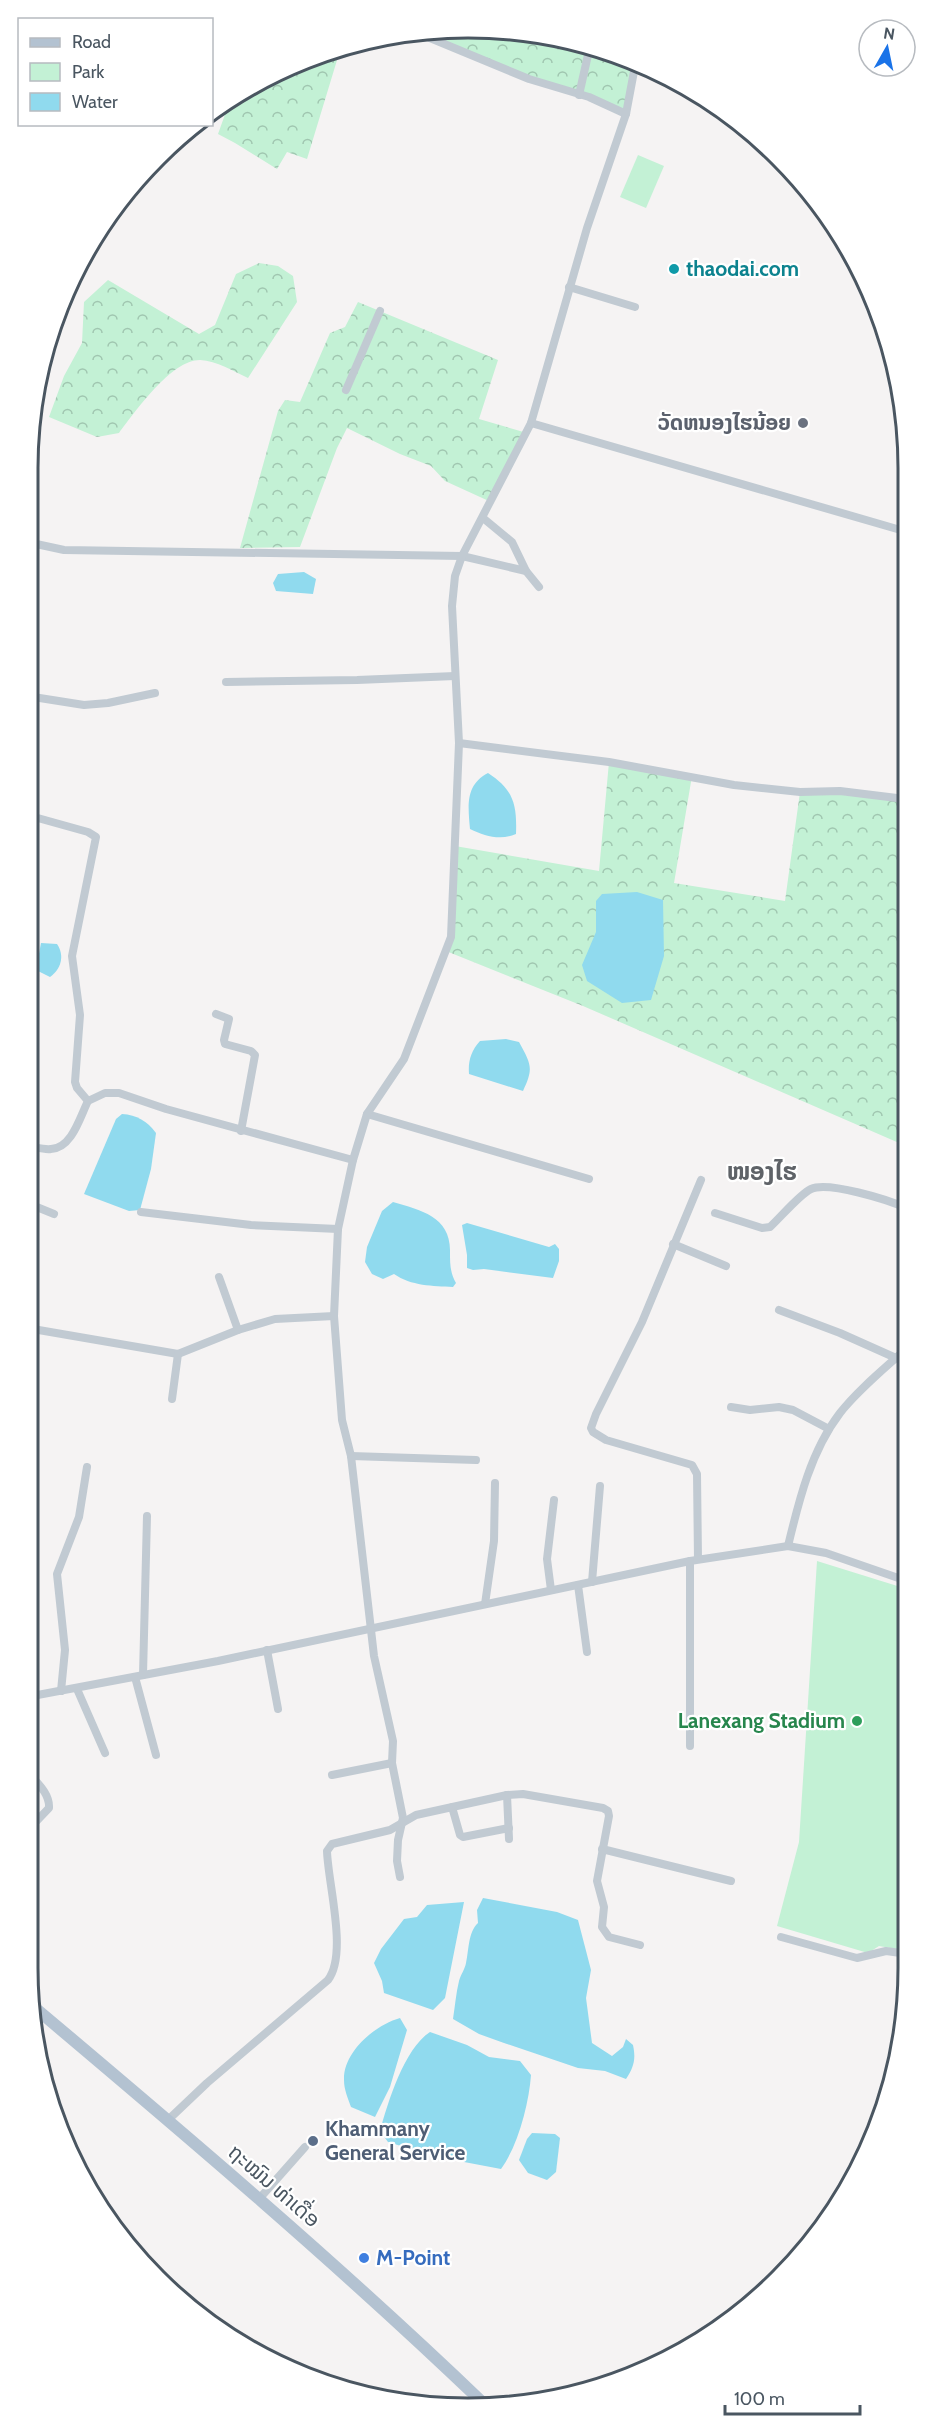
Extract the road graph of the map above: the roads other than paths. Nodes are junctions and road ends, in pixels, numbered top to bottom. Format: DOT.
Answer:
graph roads {
  1 [pos="432,39"];
  2 [pos="588,55"];
  3 [pos="634,71"];
  4 [pos="579,94"];
  5 [pos="626,114"];
  6 [pos="569,287"];
  7 [pos="635,307"];
  8 [pos="380,311"];
  9 [pos="346,390"];
  10 [pos="531,423"];
  11 [pos="483,518"];
  12 [pos="898,529"];
  13 [pos="38,544"];
  14 [pos="462,556"];
  15 [pos="525,571"];
  16 [pos="538,587"];
  17 [pos="455,676"];
  18 [pos="226,682"];
  19 [pos="156,693"];
  20 [pos="38,698"];
  21 [pos="459,743"];
  22 [pos="898,798"];
  23 [pos="38,818"];
  24 [pos="216,1014"];
  25 [pos="88,1101"];
  26 [pos="367,1114"];
  27 [pos="241,1131"];
  28 [pos="38,1148"];
  29 [pos="353,1160"];
  30 [pos="590,1179"];
  31 [pos="701,1180"];
  32 [pos="898,1205"];
  33 [pos="38,1207"];
  34 [pos="141,1212"];
  35 [pos="715,1213"];
  36 [pos="54,1214"];
  37 [pos="338,1229"];
  38 [pos="673,1244"];
  39 [pos="726,1266"];
  40 [pos="219,1277"];
  41 [pos="779,1310"];
  42 [pos="334,1316"];
  43 [pos="38,1330"];
  44 [pos="238,1330"];
  45 [pos="178,1354"];
  46 [pos="896,1358"];
  47 [pos="172,1399"];
  48 [pos="731,1407"];
  49 [pos="829,1429"];
  50 [pos="351,1456"];
  51 [pos="476,1460"];
  52 [pos="87,1467"];
  53 [pos="495,1483"];
  54 [pos="600,1486"];
  55 [pos="554,1500"];
  56 [pos="147,1516"];
  57 [pos="788,1546"];
  58 [pos="694,1560"];
  59 [pos="898,1578"];
  60 [pos="592,1582"];
  61 [pos="578,1584"];
  62 [pos="551,1590"];
  63 [pos="485,1604"];
  64 [pos="369,1628"];
  65 [pos="267,1650"];
  66 [pos="587,1652"];
  67 [pos="139,1676"];
  68 [pos="77,1689"];
  69 [pos="61,1691"];
  70 [pos="38,1695"];
  71 [pos="278,1709"];
  72 [pos="690,1746"];
  73 [pos="105,1753"];
  74 [pos="156,1755"];
  75 [pos="392,1763"];
  76 [pos="332,1774"];
  77 [pos="38,1784"];
  78 [pos="507,1795"];
  79 [pos="452,1807"];
  80 [pos="38,1820"];
  81 [pos="402,1822"];
  82 [pos="509,1828"];
  83 [pos="509,1839"];
  84 [pos="602,1849"];
  85 [pos="400,1877"];
  86 [pos="731,1881"];
  87 [pos="782,1937"];
  88 [pos="640,1945"];
  89 [pos="898,1953"];
  90 [pos="40,2012"];
  91 [pos="168,2120"];
  92 [pos="304,2147"];
  93 [pos="259,2199"];
  94 [pos="477,2398"];
  1 -- 4 [label="street"];
  2 -- 4 [label="street"];
  3 -- 5 [label="street"];
  4 -- 5 [label="street"];
  5 -- 6 [label="street"];
  6 -- 7 [label="street"];
  6 -- 10 [label="street"];
  8 -- 9 [label="street"];
  10 -- 11 [label="street"];
  10 -- 12 [label="street"];
  11 -- 14 [label="street"];
  11 -- 15 [label="street"];
  13 -- 14 [label="street"];
  14 -- 15 [label="street"];
  14 -- 17 [label="street"];
  15 -- 16 [label="street"];
  17 -- 18 [label="street"];
  17 -- 21 [label="street"];
  19 -- 20 [label="street"];
  21 -- 22 [label="street"];
  21 -- 26 [label="street"];
  23 -- 25 [label="street"];
  24 -- 27 [label="street"];
  25 -- 27 [label="street"];
  25 -- 28 [label="street"];
  26 -- 29 [label="street"];
  26 -- 30 [label="street"];
  27 -- 29 [label="street"];
  29 -- 37 [label="street"];
  31 -- 38 [label="street"];
  32 -- 35 [label="street"];
  33 -- 36 [label="street"];
  34 -- 37 [label="street"];
  37 -- 42 [label="street"];
  38 -- 39 [label="street"];
  38 -- 58 [label="street"];
  40 -- 44 [label="street"];
  41 -- 46 [label="street"];
  42 -- 44 [label="street"];
  42 -- 50 [label="street"];
  43 -- 45 [label="street"];
  44 -- 45 [label="street"];
  45 -- 47 [label="street"];
  46 -- 49 [label="street"];
  48 -- 49 [label="street"];
  49 -- 57 [label="street"];
  50 -- 51 [label="street"];
  50 -- 64 [label="street"];
  52 -- 69 [label="street"];
  53 -- 63 [label="street"];
  54 -- 60 [label="street"];
  55 -- 62 [label="street"];
  56 -- 67 [label="street"];
  57 -- 58 [label="street"];
  57 -- 59 [label="street"];
  58 -- 60 [label="street"];
  58 -- 72 [label="street"];
  60 -- 61 [label="street"];
  61 -- 62 [label="street"];
  61 -- 66 [label="street"];
  62 -- 63 [label="street"];
  63 -- 64 [label="street"];
  64 -- 65 [label="street"];
  64 -- 75 [label="street"];
  65 -- 67 [label="street"];
  65 -- 71 [label="street"];
  67 -- 68 [label="street"];
  67 -- 74 [label="street"];
  68 -- 69 [label="street"];
  68 -- 73 [label="street"];
  69 -- 70 [label="street"];
  75 -- 76 [label="street"];
  75 -- 81 [label="street"];
  77 -- 80 [label="street"];
  78 -- 79 [label="street"];
  78 -- 82 [label="street"];
  78 -- 84 [label="street"];
  79 -- 81 [label="street"];
  79 -- 82 [label="street"];
  81 -- 85 [label="street"];
  81 -- 91 [label="street"];
  82 -- 83 [label="street"];
  84 -- 86 [label="street"];
  84 -- 88 [label="street"];
  87 -- 89 [label="street"];
  90 -- 91 [label="main road, ຖະໝົນ ທ່າເດື່ອ"];
  91 -- 93 [label="main road, ຖະໝົນ ທ່າເດື່ອ"];
  92 -- 93 [label="street"];
  93 -- 94 [label="main road, ຖະໝົນ ທ່າເດື່ອ"];
}
